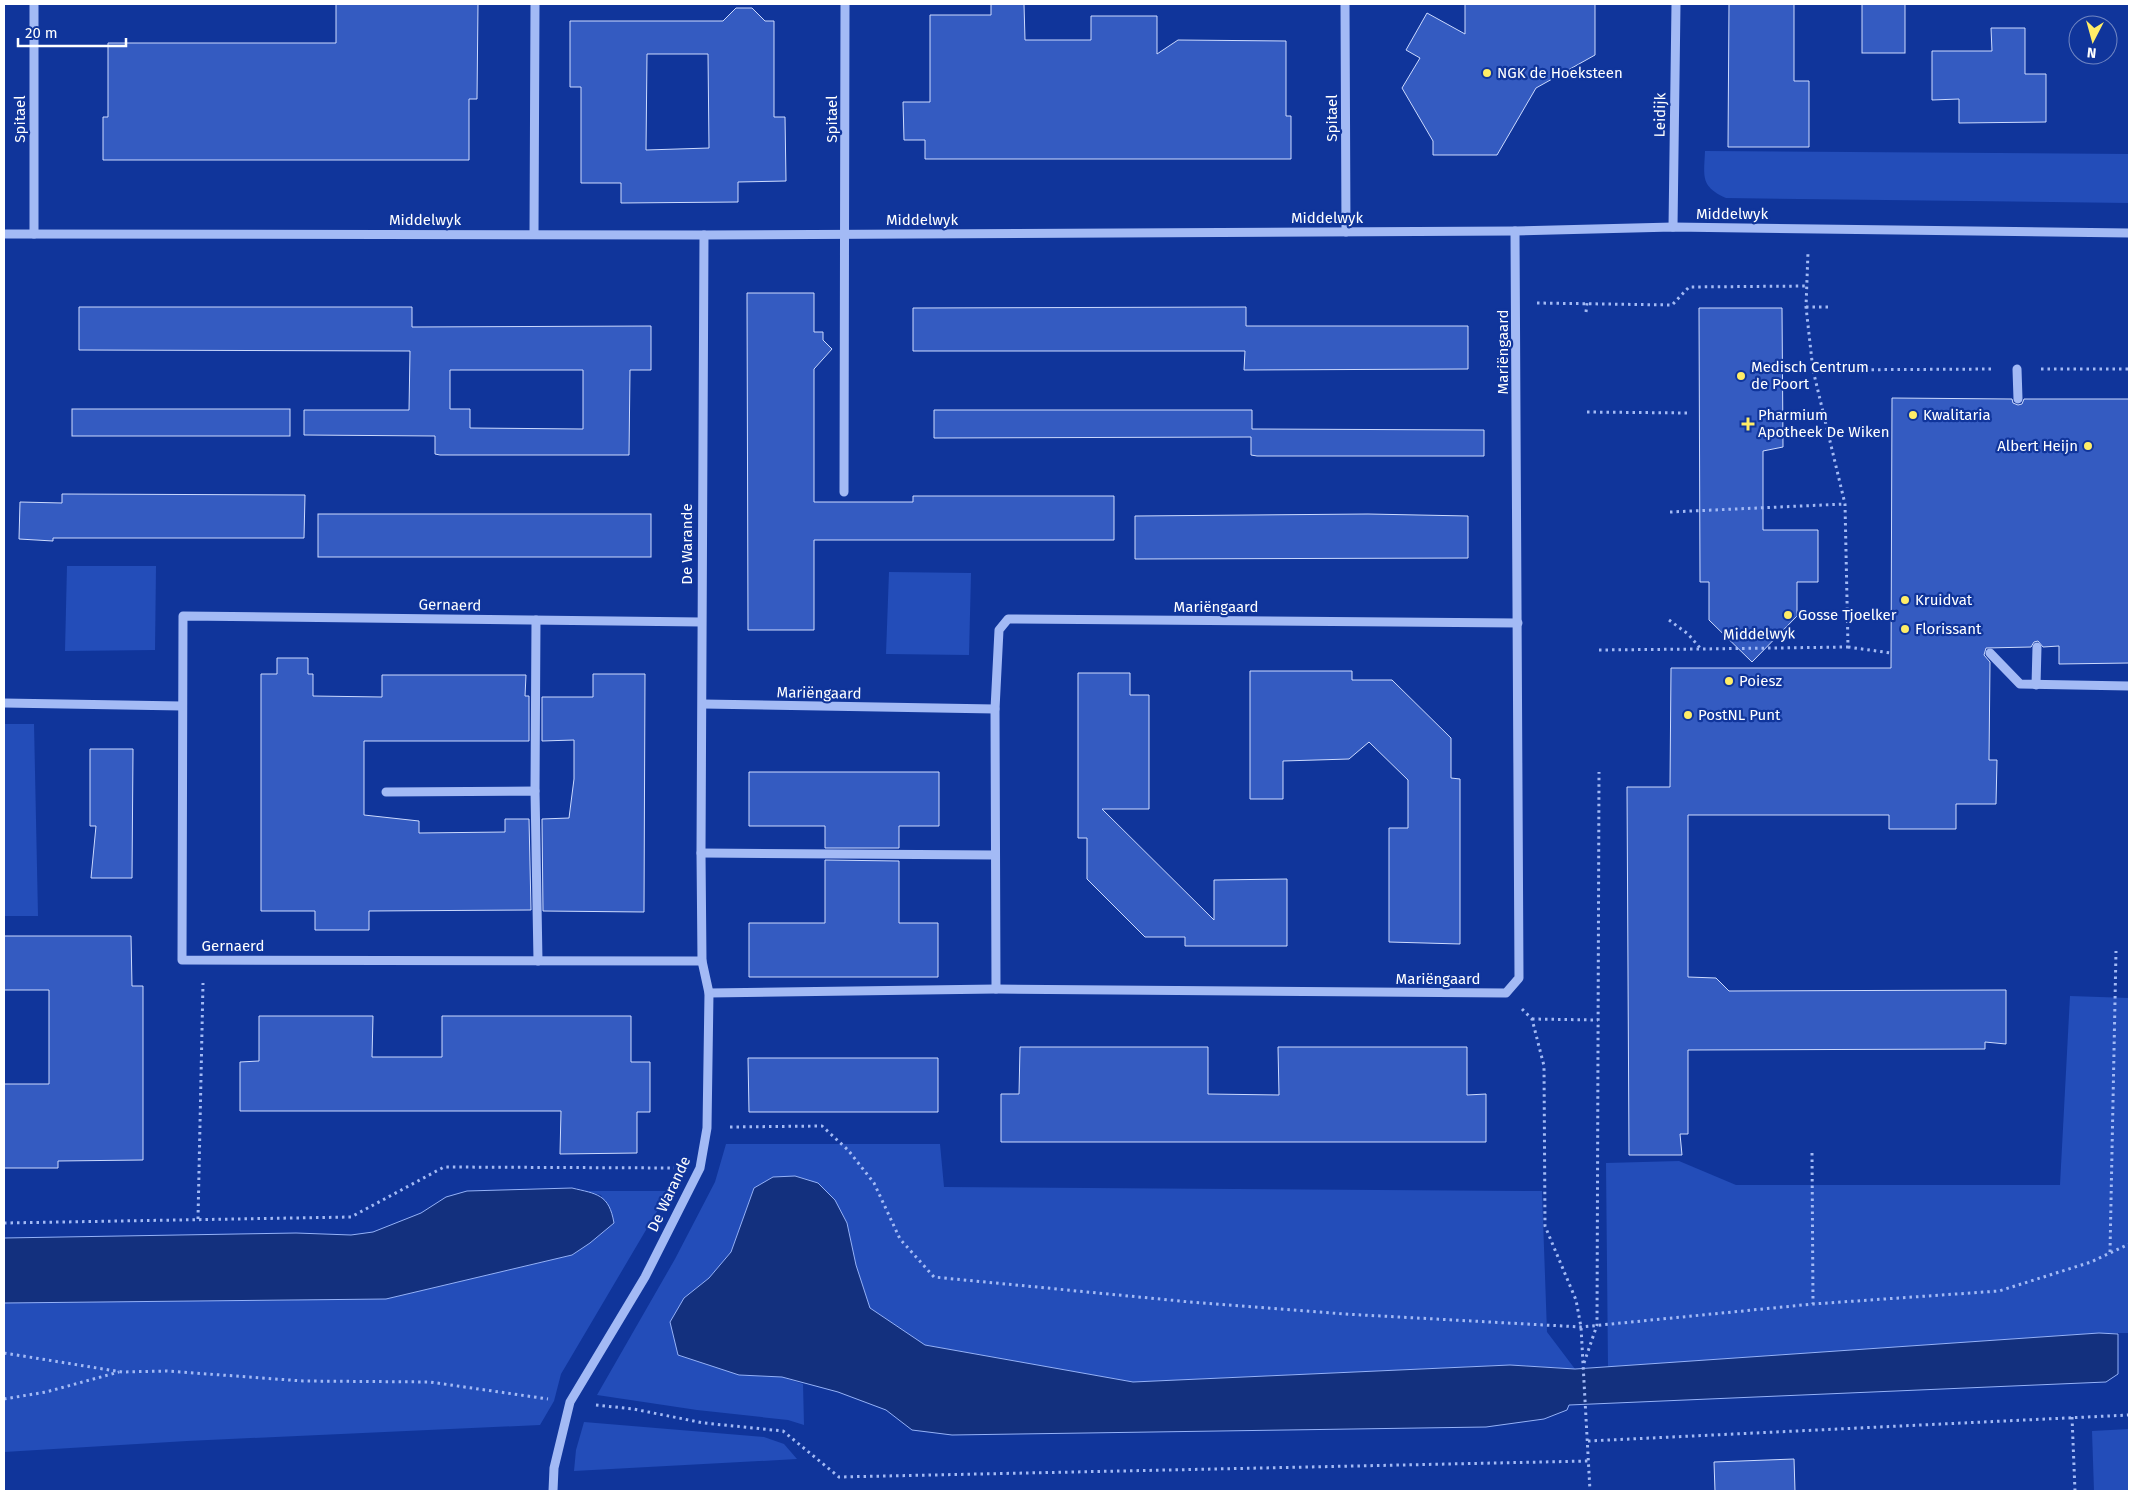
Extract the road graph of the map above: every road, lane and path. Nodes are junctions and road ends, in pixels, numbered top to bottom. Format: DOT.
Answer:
graph roads {
  1 [pos="34,4"];
  2 [pos="535,4"];
  3 [pos="845,4"];
  4 [pos="1345,4"];
  5 [pos="1676,4"];
  6 [pos="1673,227"];
  7 [pos="1808,228"];
  8 [pos="1515,231"];
  9 [pos="1346,232"];
  10 [pos="2129,233"];
  11 [pos="4,234"];
  12 [pos="34,234"];
  13 [pos="534,234"];
  14 [pos="704,235"];
  15 [pos="846,235"];
  16 [pos="1807,286"];
  17 [pos="1516,303"];
  18 [pos="1586,304"];
  19 [pos="1806,307"];
  20 [pos="1828,307"];
  21 [pos="1586,312"];
  22 [pos="2018,369"];
  23 [pos="2129,369"];
  24 [pos="1813,370"];
  25 [pos="2018,399"];
  26 [pos="1587,412"];
  27 [pos="1688,413"];
  28 [pos="844,492"];
  29 [pos="1845,504"];
  30 [pos="1670,512"];
  31 [pos="536,620"];
  32 [pos="1669,620"];
  33 [pos="701,622"];
  34 [pos="1518,623"];
  35 [pos="1848,647"];
  36 [pos="2037,647"];
  37 [pos="1701,649"];
  38 [pos="1598,650"];
  39 [pos="1891,653"];
  40 [pos="1990,653"];
  41 [pos="2036,685"];
  42 [pos="2129,686"];
  43 [pos="4,703"];
  44 [pos="703,704"];
  45 [pos="182,706"];
  46 [pos="995,709"];
  47 [pos="1599,772"];
  48 [pos="535,791"];
  49 [pos="386,792"];
  50 [pos="701,853"];
  51 [pos="995,855"];
  52 [pos="2116,951"];
  53 [pos="204,960"];
  54 [pos="538,961"];
  55 [pos="702,961"];
  56 [pos="996,989"];
  57 [pos="709,993"];
  58 [pos="1506,993"];
  59 [pos="1532,1019"];
  60 [pos="1598,1020"];
  61 [pos="707,1128"];
  62 [pos="1812,1153"];
  63 [pos="700,1168"];
  64 [pos="198,1220"];
  65 [pos="4,1223"];
  66 [pos="2129,1244"];
  67 [pos="2110,1252"];
  68 [pos="1813,1304"];
  69 [pos="1597,1325"];
  70 [pos="1581,1327"];
  71 [pos="4,1354"];
  72 [pos="1584,1363"];
  73 [pos="122,1372"];
  74 [pos="4,1400"];
  75 [pos="570,1402"];
  76 [pos="2129,1414"];
  77 [pos="2072,1417"];
  78 [pos="1588,1441"];
  79 [pos="1588,1461"];
  80 [pos="553,1491"];
  81 [pos="1590,1491"];
  82 [pos="2075,1491"];
  1 -- 12 [label="street, Spitael"];
  2 -- 13 [label="street"];
  3 -- 15 [label="street, Spitael"];
  4 -- 9 [label="street, Spitael"];
  5 -- 6 [label="street, Leidijk"];
  6 -- 7 [label="street, Middelwyk"];
  6 -- 8 [label="street, Middelwyk"];
  7 -- 10 [label="street, Middelwyk"];
  7 -- 16 [label="path"];
  8 -- 9 [label="street, Middelwyk"];
  8 -- 17 [label="street, Mariëngaard"];
  9 -- 15 [label="street, Middelwyk"];
  11 -- 12 [label="street, Middelwyk"];
  12 -- 13 [label="street, Middelwyk"];
  13 -- 14 [label="street, Middelwyk"];
  14 -- 15 [label="street, Middelwyk"];
  14 -- 33 [label="street, De Warande"];
  15 -- 28 [label="street"];
  16 -- 18 [label="path"];
  16 -- 19 [label="path"];
  17 -- 18 [label="path"];
  17 -- 34 [label="street, Mariëngaard"];
  18 -- 21 [label="path"];
  19 -- 20 [label="path"];
  19 -- 24 [label="path"];
  22 -- 23 [label="path"];
  22 -- 24 [label="path"];
  22 -- 25 [label="street"];
  24 -- 29 [label="path"];
  26 -- 27 [label="path"];
  29 -- 30 [label="path"];
  29 -- 35 [label="path"];
  31 -- 33 [label="street, Gernaerd"];
  31 -- 45 [label="street, Gernaerd"];
  31 -- 48 [label="street"];
  32 -- 37 [label="path"];
  33 -- 44 [label="street, De Warande"];
  34 -- 46 [label="street, Mariëngaard"];
  34 -- 58 [label="street, Mariëngaard"];
  35 -- 37 [label="path, Middelwyk"];
  35 -- 39 [label="path, Middelwyk"];
  36 -- 41 [label="street"];
  37 -- 38 [label="path, Middelwyk"];
  40 -- 41 [label="street"];
  41 -- 42 [label="street"];
  43 -- 45 [label="street"];
  44 -- 46 [label="street, Mariëngaard"];
  44 -- 50 [label="street, De Warande"];
  45 -- 53 [label="street, Gernaerd"];
  46 -- 51 [label="street, Mariëngaard"];
  47 -- 60 [label="path"];
  48 -- 49 [label="street"];
  48 -- 54 [label="street"];
  50 -- 51 [label="street"];
  50 -- 55 [label="street, De Warande"];
  51 -- 56 [label="street, Mariëngaard"];
  52 -- 67 [label="path"];
  53 -- 54 [label="street, Gernaerd"];
  53 -- 64 [label="path"];
  54 -- 55 [label="street, Gernaerd"];
  55 -- 57 [label="street, De Warande"];
  56 -- 57 [label="street, Mariëngaard"];
  56 -- 58 [label="street, Mariëngaard"];
  57 -- 61 [label="street, De Warande"];
  58 -- 59 [label="path"];
  59 -- 60 [label="path"];
  59 -- 70 [label="path"];
  60 -- 69 [label="path"];
  61 -- 63 [label="street, De Warande"];
  61 -- 70 [label="path"];
  62 -- 68 [label="path"];
  63 -- 64 [label="path"];
  63 -- 75 [label="street, De Warande"];
  64 -- 65 [label="path"];
  66 -- 67 [label="path"];
  67 -- 68 [label="path"];
  68 -- 69 [label="path"];
  69 -- 70 [label="path"];
  69 -- 72 [label="path"];
  70 -- 72 [label="path"];
  71 -- 73 [label="path"];
  72 -- 78 [label="path"];
  73 -- 74 [label="path"];
  73 -- 75 [label="path"];
  75 -- 79 [label="path"];
  75 -- 80 [label="street, De Warande"];
  76 -- 77 [label="path"];
  77 -- 78 [label="path"];
  77 -- 82 [label="path"];
  78 -- 79 [label="path"];
  79 -- 81 [label="path"];
}
